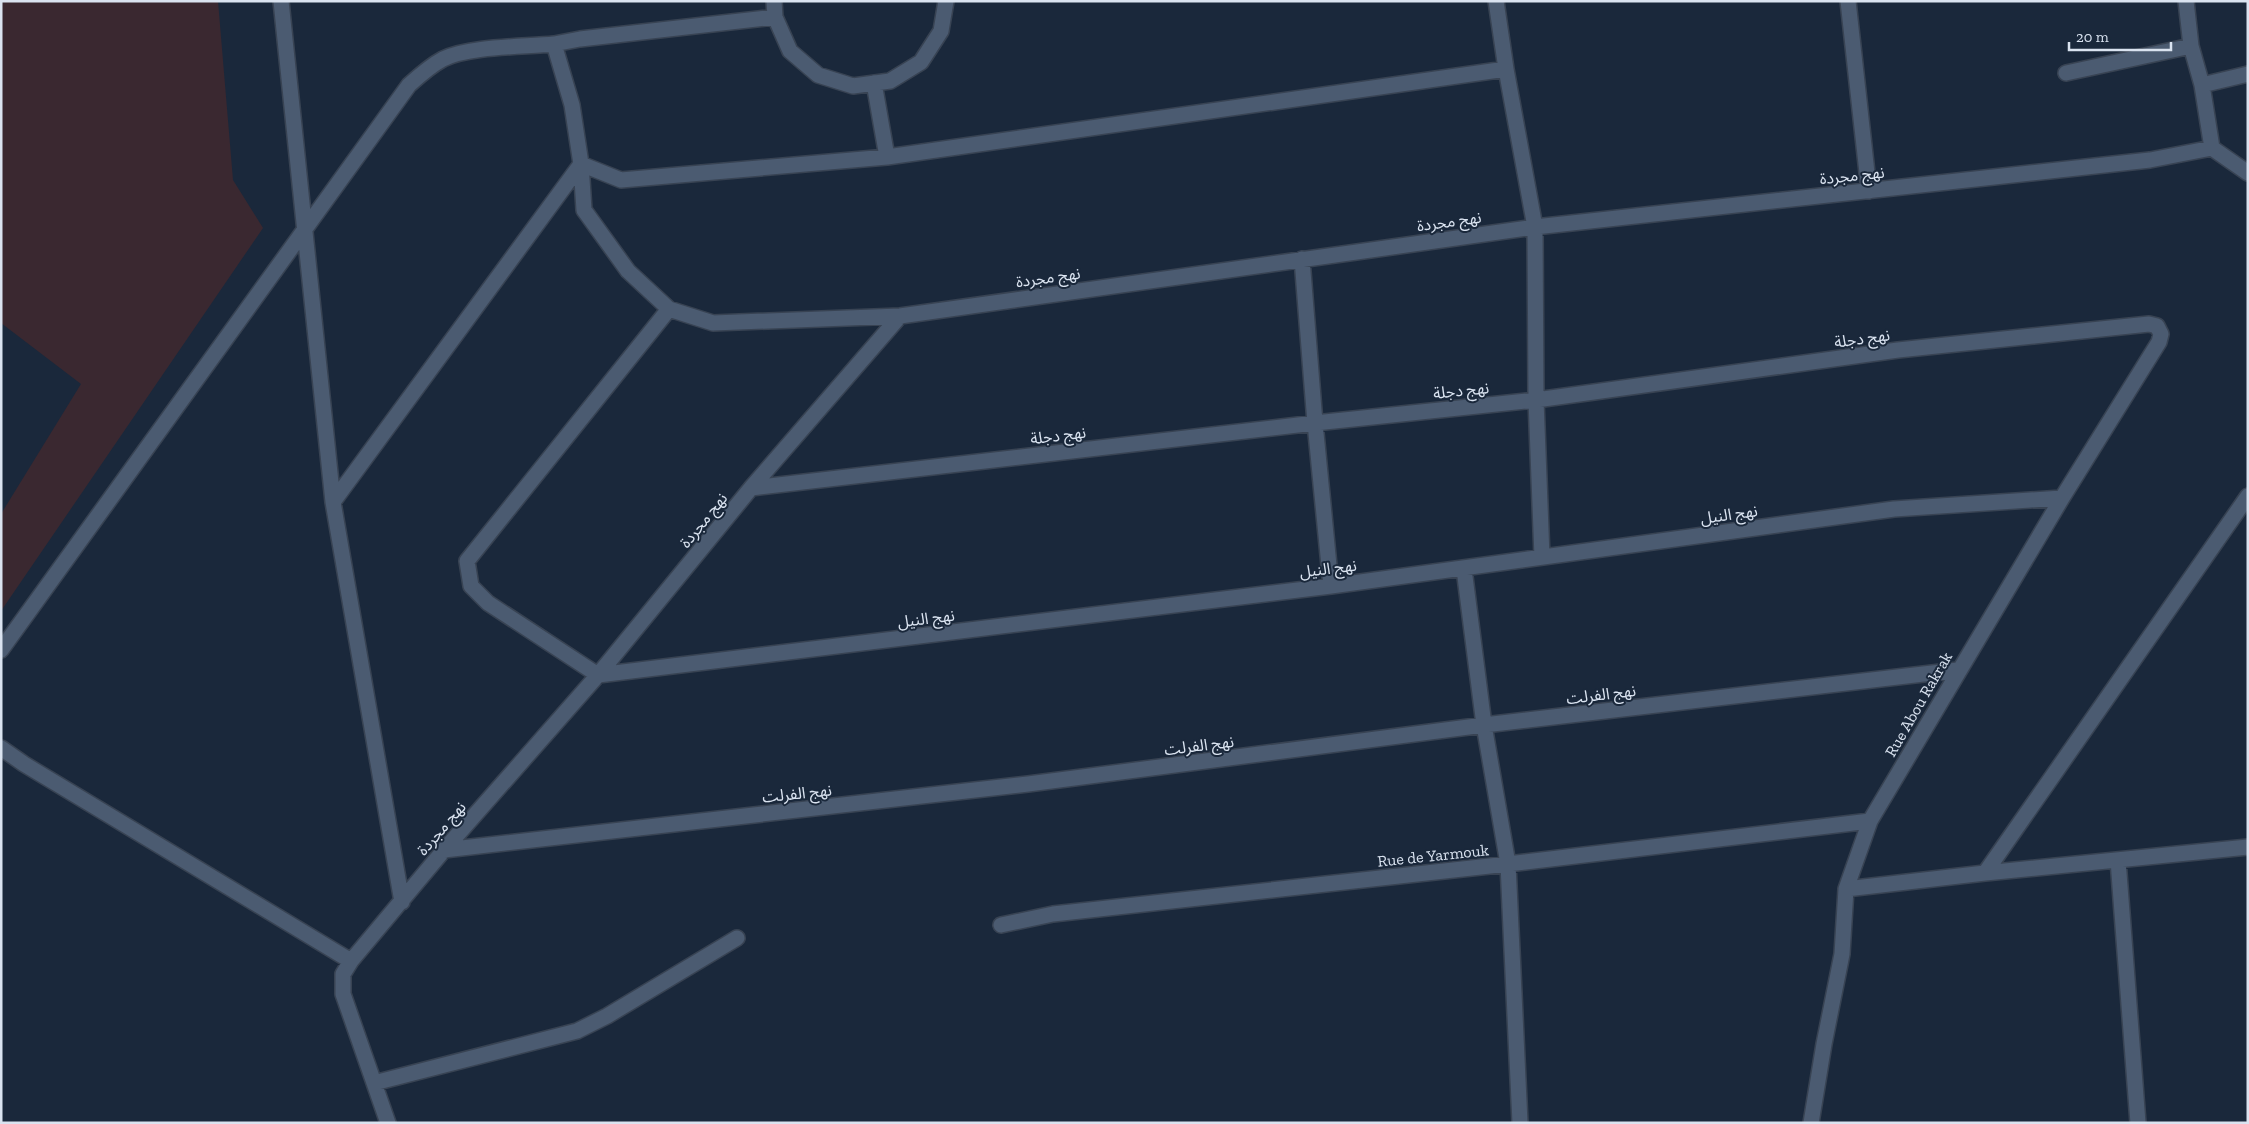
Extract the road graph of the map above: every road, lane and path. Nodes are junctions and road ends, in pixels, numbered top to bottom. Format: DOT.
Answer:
graph roads {
  1 [pos="281,1"];
  2 [pos="774,1"];
  3 [pos="946,1"];
  4 [pos="1496,1"];
  5 [pos="1848,1"];
  6 [pos="2186,1"];
  7 [pos="775,17"];
  8 [pos="554,44"];
  9 [pos="2191,46"];
  10 [pos="1506,69"];
  11 [pos="2066,73"];
  12 [pos="2248,74"];
  13 [pos="874,83"];
  14 [pos="2202,85"];
  15 [pos="2212,148"];
  16 [pos="887,156"];
  17 [pos="581,164"];
  18 [pos="2248,173"];
  19 [pos="1869,191"];
  20 [pos="306,227"];
  21 [pos="1535,227"];
  22 [pos="1302,258"];
  23 [pos="669,309"];
  24 [pos="900,316"];
  25 [pos="2159,342"];
  26 [pos="1536,400"];
  27 [pos="1314,423"];
  28 [pos="751,488"];
  29 [pos="2248,496"];
  30 [pos="2062,498"];
  31 [pos="333,502"];
  32 [pos="1542,557"];
  33 [pos="1464,569"];
  34 [pos="1331,586"];
  35 [pos="1,650"];
  36 [pos="1958,670"];
  37 [pos="598,675"];
  38 [pos="1484,725"];
  39 [pos="1,748"];
  40 [pos="1870,821"];
  41 [pos="2248,847"];
  42 [pos="444,850"];
  43 [pos="2118,860"];
  44 [pos="1508,864"];
  45 [pos="1985,873"];
  46 [pos="1846,889"];
  47 [pos="402,902"];
  48 [pos="1000,925"];
  49 [pos="737,938"];
  50 [pos="351,960"];
  51 [pos="374,1083"];
  52 [pos="388,1123"];
  53 [pos="1520,1123"];
  54 [pos="1811,1123"];
  55 [pos="2138,1123"];
  1 -- 20 [label="street"];
  2 -- 7 [label="street"];
  3 -- 13 [label="street"];
  4 -- 10 [label="street"];
  5 -- 19 [label="street"];
  6 -- 9 [label="street"];
  7 -- 8 [label="street"];
  7 -- 13 [label="street"];
  8 -- 17 [label="street"];
  8 -- 20 [label="street"];
  9 -- 11 [label="street"];
  9 -- 14 [label="street"];
  10 -- 16 [label="street"];
  10 -- 21 [label="street"];
  12 -- 14 [label="street"];
  13 -- 16 [label="street"];
  14 -- 15 [label="street"];
  15 -- 18 [label="street"];
  15 -- 19 [label="street, نهج مجردة"];
  16 -- 17 [label="street"];
  17 -- 23 [label="street"];
  17 -- 31 [label="street"];
  19 -- 21 [label="street, نهج مجردة"];
  20 -- 31 [label="street"];
  20 -- 35 [label="street"];
  21 -- 22 [label="street, نهج مجردة"];
  21 -- 26 [label="street"];
  22 -- 24 [label="street, نهج مجردة"];
  22 -- 27 [label="street"];
  23 -- 24 [label="street"];
  23 -- 37 [label="street"];
  24 -- 28 [label="street, نهج مجردة"];
  25 -- 26 [label="street, نهج دجلة"];
  25 -- 30 [label="street, Rue Abou Rakrak"];
  26 -- 27 [label="street, نهج دجلة"];
  26 -- 32 [label="street"];
  27 -- 28 [label="street, نهج دجلة"];
  27 -- 34 [label="street"];
  28 -- 37 [label="street, نهج مجردة"];
  29 -- 45 [label="street"];
  30 -- 32 [label="street, نهج النيل"];
  30 -- 36 [label="street, Rue Abou Rakrak"];
  31 -- 47 [label="street"];
  32 -- 33 [label="street, نهج النيل"];
  33 -- 34 [label="street, نهج النيل"];
  33 -- 38 [label="street"];
  34 -- 37 [label="street, نهج النيل"];
  36 -- 38 [label="street, نهج الفرلت"];
  36 -- 40 [label="street, Rue Abou Rakrak"];
  37 -- 42 [label="street, نهج مجردة"];
  38 -- 42 [label="street, نهج الفرلت"];
  38 -- 44 [label="street"];
  39 -- 50 [label="street"];
  40 -- 44 [label="street, Rue de Yarmouk"];
  40 -- 46 [label="street, Rue Abou Rakrak"];
  41 -- 43 [label="street"];
  42 -- 47 [label="street, نهج مجردة"];
  43 -- 45 [label="street"];
  43 -- 55 [label="street"];
  44 -- 48 [label="street, Rue de Yarmouk"];
  44 -- 53 [label="street"];
  45 -- 46 [label="street"];
  46 -- 54 [label="street, Rue Abou Rakrak"];
  47 -- 50 [label="street, نهج مجردة"];
  49 -- 51 [label="street"];
  50 -- 51 [label="street, نهج مجردة"];
  51 -- 52 [label="street, نهج مجردة"];
}
